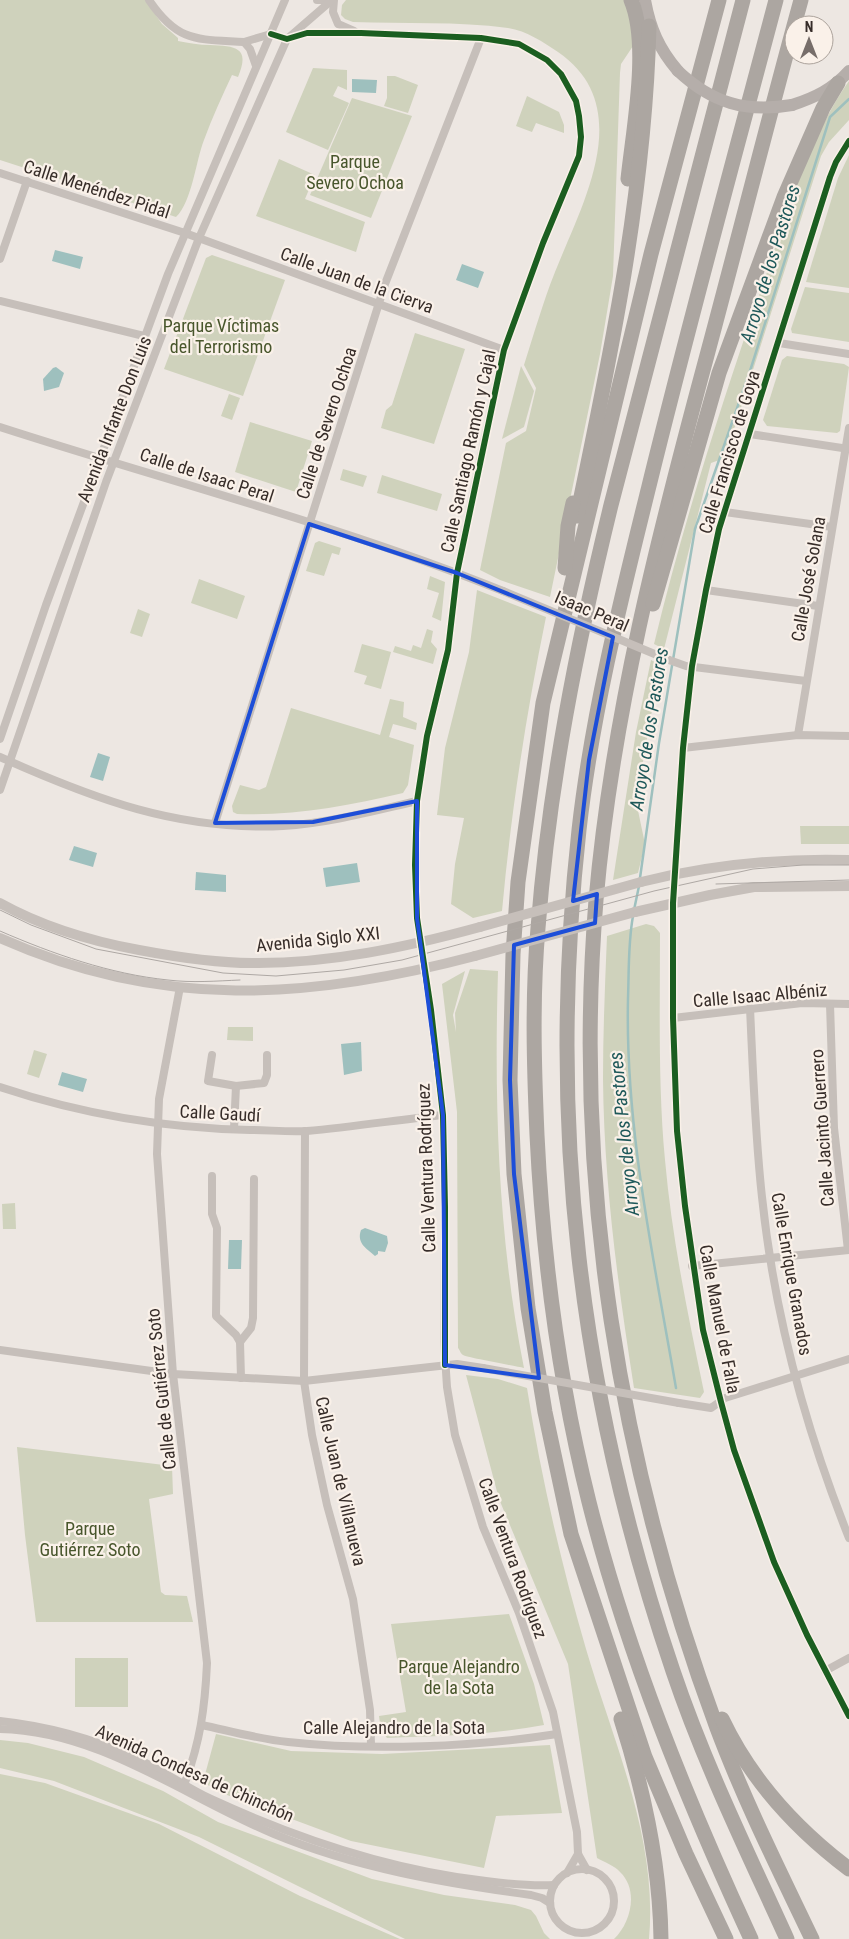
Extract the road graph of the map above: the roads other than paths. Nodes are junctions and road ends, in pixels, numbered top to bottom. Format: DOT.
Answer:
graph roads {
  1 [pos="150,0"];
  2 [pos="285,0"];
  3 [pos="317,0"];
  4 [pos="324,0"];
  5 [pos="333,0"];
  6 [pos="631,0"];
  7 [pos="644,0"];
  8 [pos="719,0"];
  9 [pos="743,0"];
  10 [pos="776,0"];
  11 [pos="800,0"];
  12 [pos="650,26"];
  13 [pos="361,33"];
  14 [pos="271,34"];
  15 [pos="481,38"];
  16 [pos="287,39"];
  17 [pos="244,42"];
  18 [pos="256,67"];
  19 [pos="849,71"];
  20 [pos="838,83"];
  21 [pos="849,142"];
  22 [pos="0,173"];
  23 [pos="27,181"];
  24 [pos="185,233"];
  25 [pos="199,238"];
  26 [pos="0,259"];
  27 [pos="0,301"];
  28 [pos="380,303"];
  29 [pos="144,336"];
  30 [pos="779,342"];
  31 [pos="504,350"];
  32 [pos="849,354"];
  33 [pos="0,427"];
  34 [pos="849,428"];
  35 [pos="750,434"];
  36 [pos="847,448"];
  37 [pos="99,459"];
  38 [pos="114,461"];
  39 [pos="725,512"];
  40 [pos="309,524"];
  41 [pos="832,527"];
  42 [pos="565,568"];
  43 [pos="457,572"];
  44 [pos="706,590"];
  45 [pos="503,591"];
  46 [pos="818,606"];
  47 [pos="553,653"];
  48 [pos="692,666"];
  49 [pos="806,681"];
  50 [pos="798,735"];
  51 [pos="849,736"];
  52 [pos="0,738"];
  53 [pos="683,748"];
  54 [pos="0,756"];
  55 [pos="10,761"];
  56 [pos="0,790"];
  57 [pos="417,801"];
  58 [pos="214,824"];
  59 [pos="605,825"];
  60 [pos="849,860"];
  61 [pos="675,873"];
  62 [pos="849,886"];
  63 [pos="0,903"];
  64 [pos="673,903"];
  65 [pos="0,938"];
  66 [pos="420,942"];
  67 [pos="424,970"];
  68 [pos="180,987"];
  69 [pos="830,1004"];
  70 [pos="849,1004"];
  71 [pos="750,1008"];
  72 [pos="673,1018"];
  73 [pos="212,1055"];
  74 [pos="267,1055"];
  75 [pos="236,1086"];
  76 [pos="0,1087"];
  77 [pos="443,1114"];
  78 [pos="157,1124"];
  79 [pos="234,1129"];
  80 [pos="305,1131"];
  81 [pos="212,1176"];
  82 [pos="254,1179"];
  83 [pos="848,1250"];
  84 [pos="771,1258"];
  85 [pos="692,1266"];
  86 [pos="240,1342"];
  87 [pos="0,1350"];
  88 [pos="849,1359"];
  89 [pos="445,1365"];
  90 [pos="172,1374"];
  91 [pos="796,1376"];
  92 [pos="241,1378"];
  93 [pos="304,1381"];
  94 [pos="721,1402"];
  95 [pos="571,1534"];
  96 [pos="849,1538"];
  97 [pos="691,1652"];
  98 [pos="849,1658"];
  99 [pos="825,1671"];
  100 [pos="849,1716"];
  101 [pos="0,1721"];
  102 [pos="202,1725"];
  103 [pos="0,1729"];
  104 [pos="557,1734"];
  105 [pos="371,1746"];
  106 [pos="184,1785"];
  107 [pos="578,1854"];
  108 [pos="849,1869"];
  109 [pos="587,1870"];
  110 [pos="567,1873"];
  111 [pos="554,1885"];
  112 [pos="550,1903"];
  113 [pos="661,1939"];
  114 [pos="726,1939"];
  115 [pos="751,1939"];
  116 [pos="787,1939"];
  117 [pos="812,1939"];
  1 -- 17 [label="street"];
  2 -- 14 [label="street, Avenida Infante Don Luis"];
  3 -- 4 [label="street"];
  5 -- 13 [label="street"];
  5 -- 16 [label="street, Avenida Infante Don Luis"];
  6 -- 42 [label="highway"];
  7 -- 12 [label="main road"];
  8 -- 47 [label="highway"];
  9 -- 115 [label="highway"];
  10 -- 116 [label="highway"];
  11 -- 59 [label="highway"];
  12 -- 20 [label="main road, bridge"];
  12 -- 42 [label="highway"];
  13 -- 15 [label="street, Calle Santiago Ramón y Cajal"];
  13 -- 16 [label="street, Calle Santiago Ramón y Cajal"];
  14 -- 16 [label="street"];
  14 -- 17 [label="street"];
  14 -- 18 [label="street, Avenida Infante Don Luis"];
  15 -- 28 [label="street, Calle de Severo Ochoa"];
  15 -- 31 [label="street, Calle Santiago Ramón y Cajal"];
  16 -- 25 [label="street, Avenida Infante Don Luis"];
  17 -- 18 [label="street"];
  18 -- 24 [label="street, Avenida Infante Don Luis"];
  19 -- 20 [label="main road"];
  20 -- 59 [label="highway"];
  21 -- 30 [label="street, Calle Francisco de Goya"];
  22 -- 23 [label="street, Calle Menéndez Pidal"];
  23 -- 24 [label="street, Calle Menéndez Pidal"];
  23 -- 26 [label="street"];
  24 -- 25 [label="street, Calle Menéndez Pidal"];
  24 -- 29 [label="street, Avenida Infante Don Luis"];
  25 -- 28 [label="street, Calle Juan de la Cierva"];
  25 -- 38 [label="street, Avenida Infante Don Luis"];
  27 -- 29 [label="street"];
  28 -- 31 [label="street, Calle Juan de la Cierva"];
  28 -- 40 [label="street, Calle de Severo Ochoa"];
  29 -- 37 [label="street, Avenida Infante Don Luis"];
  30 -- 32 [label="street"];
  30 -- 35 [label="street, Calle Francisco de Goya"];
  31 -- 43 [label="street, Calle Santiago Ramón y Cajal"];
  33 -- 37 [label="street, Calle de Isaac Peral"];
  34 -- 36 [label="street, Calle José Solana"];
  35 -- 36 [label="street"];
  35 -- 39 [label="street, Calle Francisco de Goya"];
  36 -- 41 [label="street, Calle José Solana"];
  37 -- 38 [label="street, Calle de Isaac Peral"];
  37 -- 52 [label="street, Avenida Infante Don Luis"];
  38 -- 40 [label="street, Calle de Isaac Peral"];
  38 -- 55 [label="street, Avenida Infante Don Luis"];
  39 -- 41 [label="street"];
  39 -- 44 [label="street, Calle Francisco de Goya"];
  40 -- 43 [label="street, Calle de Isaac Peral"];
  40 -- 58 [label="street, Calle de Severo Ochoa"];
  41 -- 46 [label="street, Calle José Solana"];
  42 -- 47 [label="highway"];
  43 -- 45 [label="street, Calle de Isaac Peral"];
  43 -- 57 [label="street, Calle Santiago Ramón y Cajal"];
  44 -- 46 [label="street"];
  44 -- 48 [label="street, Calle Francisco de Goya"];
  45 -- 48 [label="street, Isaac Peral, bridge"];
  46 -- 49 [label="street, Calle José Solana"];
  47 -- 95 [label="highway"];
  48 -- 49 [label="street, Isaac Peral"];
  48 -- 53 [label="street, Calle Francisco de Goya"];
  49 -- 50 [label="street, Calle José Solana"];
  50 -- 51 [label="street"];
  50 -- 53 [label="street"];
  53 -- 61 [label="street, Calle Francisco de Goya"];
  54 -- 55 [label="street"];
  55 -- 56 [label="street, Avenida Infante Don Luis"];
  55 -- 58 [label="street"];
  57 -- 58 [label="street"];
  57 -- 66 [label="street, Calle Santiago Ramón y Cajal"];
  59 -- 97 [label="highway"];
  60 -- 61 [label="street, Avenida Siglo XXI"];
  61 -- 64 [label="street, Calle Francisco de Goya"];
  61 -- 66 [label="street, Avenida Siglo XXI, bridge"];
  62 -- 64 [label="street"];
  63 -- 66 [label="street, Avenida Siglo XXI"];
  64 -- 67 [label="street, bridge"];
  64 -- 72 [label="street, Calle Manuel de Falla"];
  65 -- 68 [label="street"];
  66 -- 67 [label="street, Calle Santiago Ramón y Cajal"];
  67 -- 68 [label="street"];
  67 -- 77 [label="street, Calle Ventura Rodríguez"];
  68 -- 78 [label="street, Calle de Gutiérrez Soto"];
  69 -- 70 [label="street, Calle Isaac Albéniz"];
  69 -- 71 [label="street, Calle Isaac Albéniz"];
  69 -- 83 [label="street, Calle Jacinto Guerrero"];
  71 -- 72 [label="street, Calle Isaac Albéniz"];
  71 -- 84 [label="street, Calle Enrique Granados"];
  72 -- 85 [label="street, Calle Manuel de Falla"];
  73 -- 75 [label="street"];
  74 -- 75 [label="street"];
  75 -- 79 [label="street"];
  76 -- 78 [label="street, Calle Gaudí"];
  77 -- 80 [label="street, Calle Gaudí"];
  77 -- 89 [label="street, Calle Ventura Rodríguez"];
  78 -- 79 [label="street, Calle Gaudí"];
  78 -- 90 [label="street, Calle de Gutiérrez Soto"];
  79 -- 80 [label="street, Calle Gaudí"];
  80 -- 93 [label="street, Calle Juan de Villanueva"];
  81 -- 86 [label="street"];
  82 -- 86 [label="street"];
  83 -- 84 [label="street"];
  84 -- 85 [label="street"];
  84 -- 91 [label="street, Calle Enrique Granados"];
  85 -- 94 [label="street, Calle Manuel de Falla"];
  86 -- 92 [label="street"];
  87 -- 90 [label="street"];
  88 -- 91 [label="street"];
  89 -- 93 [label="street"];
  89 -- 94 [label="street, bridge"];
  89 -- 104 [label="street, Calle Ventura Rodríguez"];
  90 -- 92 [label="street"];
  90 -- 102 [label="street, Calle de Gutiérrez Soto"];
  91 -- 94 [label="street"];
  91 -- 96 [label="street, Calle Enrique Granados"];
  92 -- 93 [label="street"];
  93 -- 105 [label="street, Calle Juan de Villanueva"];
  94 -- 99 [label="street, Calle Manuel de Falla"];
  95 -- 113 [label="highway"];
  95 -- 114 [label="highway"];
  97 -- 108 [label="highway"];
  97 -- 117 [label="highway"];
  98 -- 99 [label="street"];
  99 -- 100 [label="street, Calle Manuel de Falla"];
  101 -- 106 [label="street, Avenida Condesa de Chinchón"];
  102 -- 105 [label="street, Calle Alejandro de la Sota"];
  102 -- 106 [label="street, Calle de Gutiérrez Soto"];
  103 -- 112 [label="street, Avenida Condesa de Chinchón"];
  104 -- 105 [label="street, Calle Alejandro de la Sota"];
  104 -- 107 [label="street, Calle Ventura Rodríguez"];
  106 -- 111 [label="street, Avenida Condesa de Chinchón"];
  107 -- 109 [label="street, Calle Ventura Rodríguez"];
  107 -- 110 [label="street"];
  109 -- 110 [label="street"];
  109 -- 112 [label="street"];
  110 -- 111 [label="street"];
  111 -- 112 [label="street"];
}
